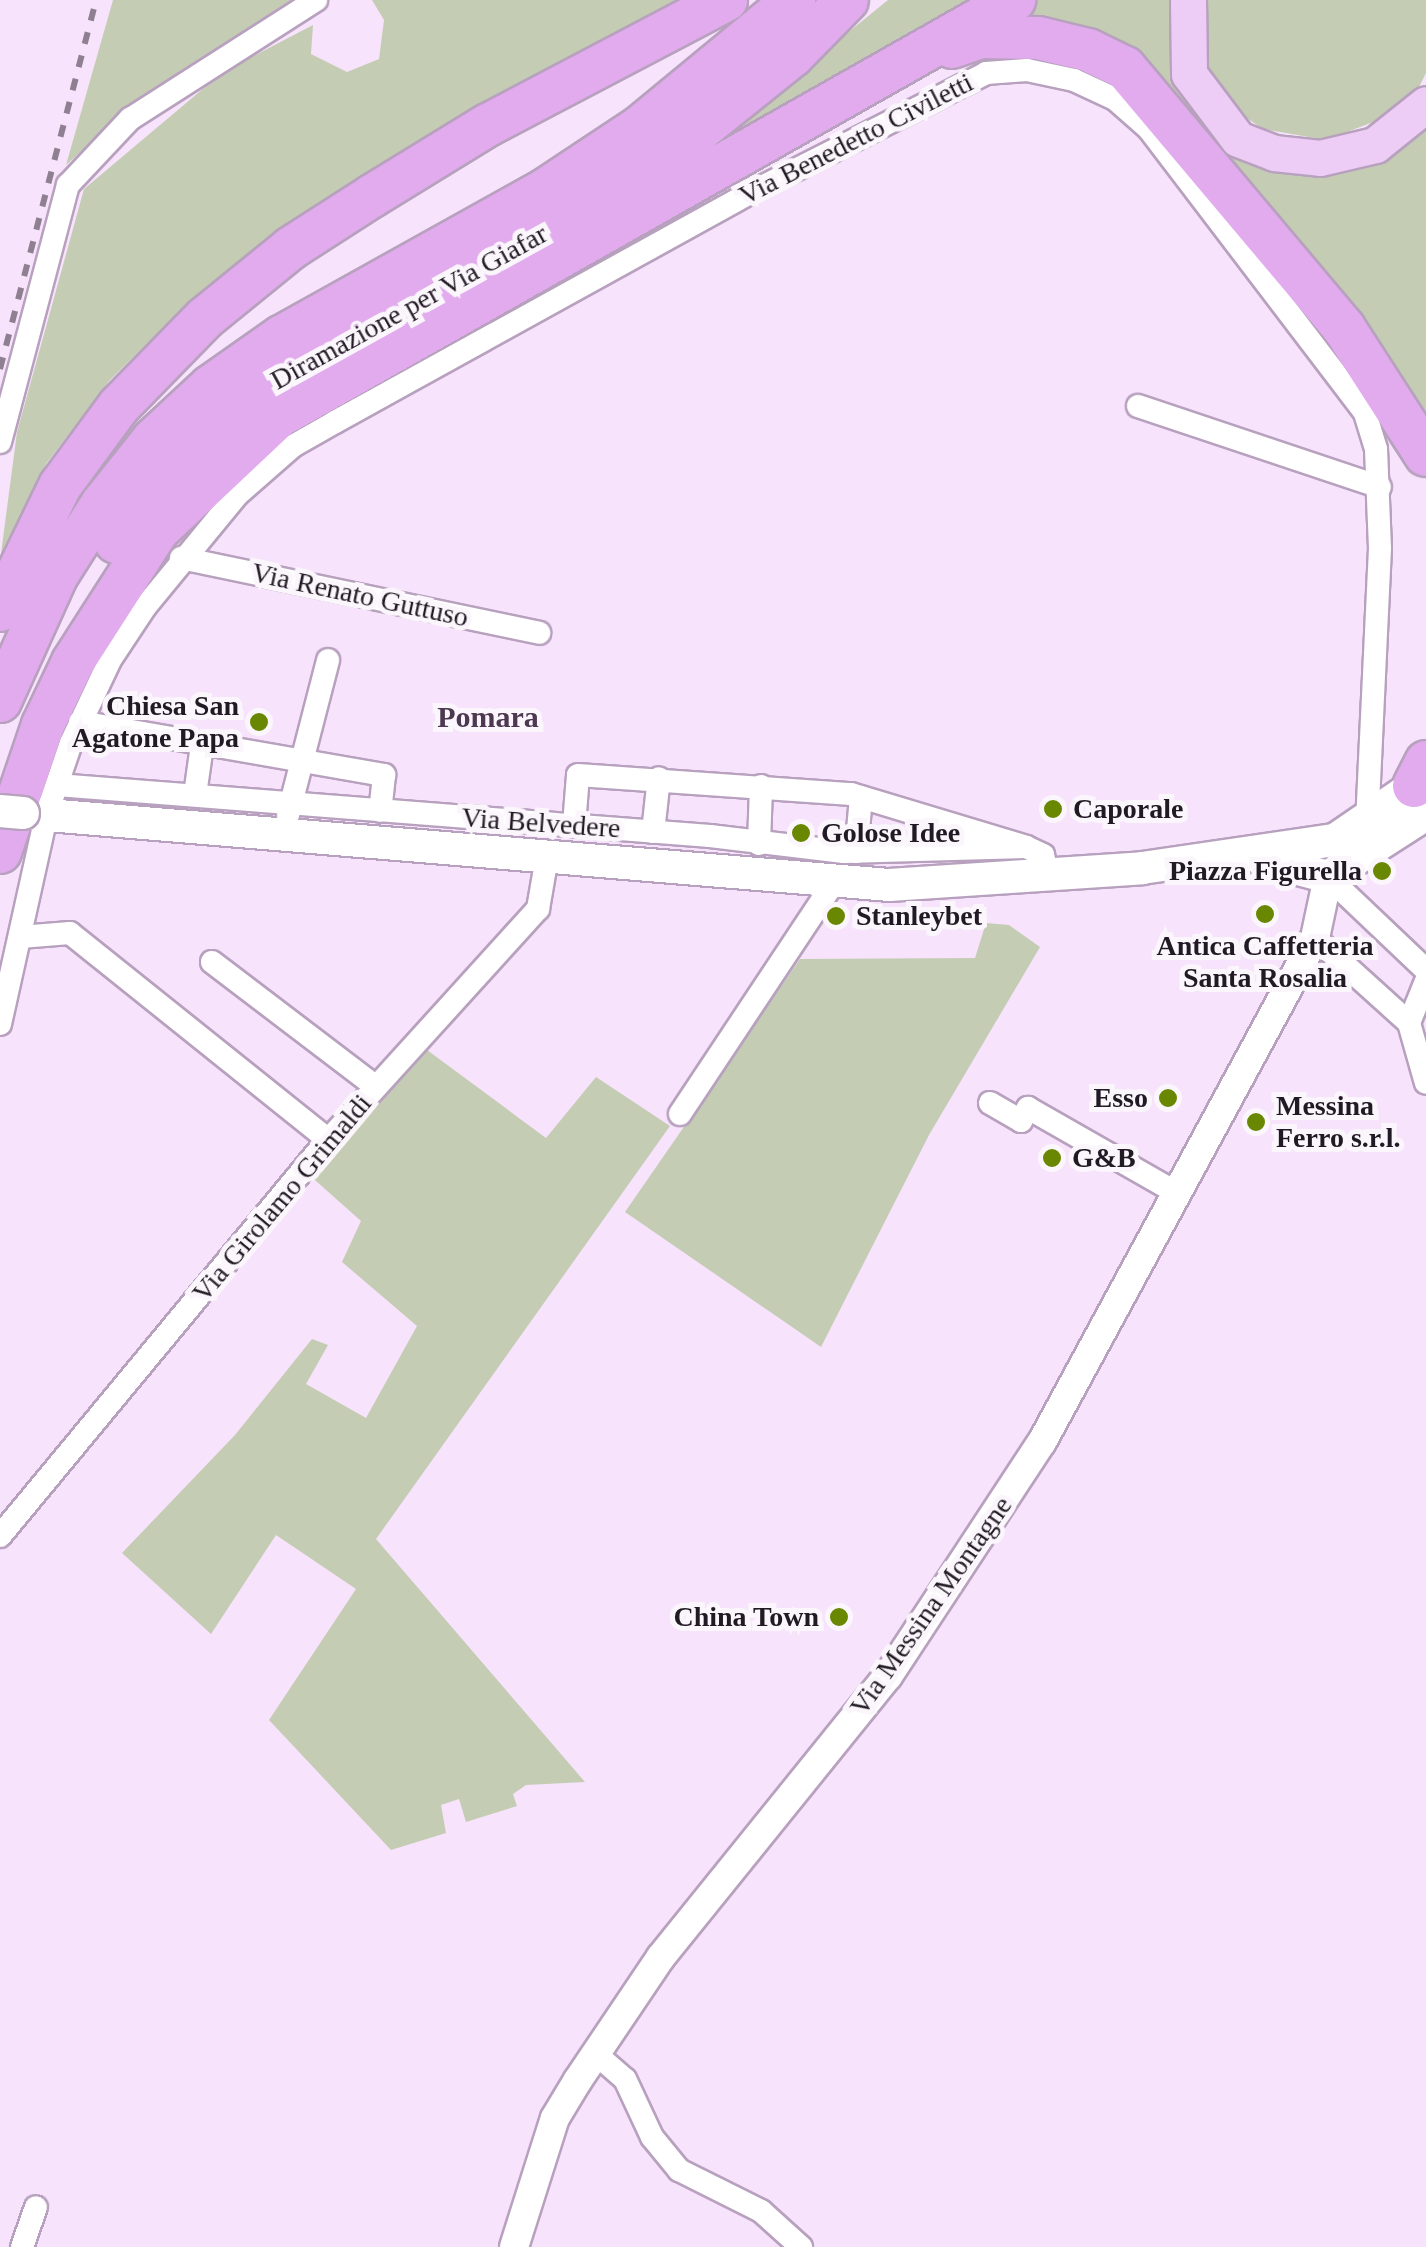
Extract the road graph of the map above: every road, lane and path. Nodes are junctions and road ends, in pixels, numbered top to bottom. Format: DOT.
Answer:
graph roads {
  1 [pos="316,0"];
  2 [pos="726,0"];
  3 [pos="794,0"];
  4 [pos="847,0"];
  5 [pos="1014,0"];
  6 [pos="1188,0"];
  7 [pos="913,58"];
  8 [pos="1426,104"];
  9 [pos="1138,406"];
  10 [pos="0,442"];
  11 [pos="1426,455"];
  12 [pos="1380,487"];
  13 [pos="181,558"];
  14 [pos="0,610"];
  15 [pos="539,633"];
  16 [pos="328,660"];
  17 [pos="0,701"];
  18 [pos="80,722"];
  19 [pos="202,744"];
  20 [pos="302,763"];
  21 [pos="658,778"];
  22 [pos="1423,783"];
  23 [pos="761,786"];
  24 [pos="195,795"];
  25 [pos="861,797"];
  26 [pos="25,803"];
  27 [pos="380,811"];
  28 [pos="916,814"];
  29 [pos="288,818"];
  30 [pos="1367,822"];
  31 [pos="574,825"];
  32 [pos="653,832"];
  33 [pos="1335,840"];
  34 [pos="759,844"];
  35 [pos="1026,847"];
  36 [pos="0,852"];
  37 [pos="856,852"];
  38 [pos="917,853"];
  39 [pos="547,857"];
  40 [pos="1252,857"];
  41 [pos="1328,876"];
  42 [pos="1048,877"];
  43 [pos="834,882"];
  44 [pos="20,937"];
  45 [pos="1315,938"];
  46 [pos="212,962"];
  47 [pos="1426,970"];
  48 [pos="1426,981"];
  49 [pos="1409,1023"];
  50 [pos="0,1024"];
  51 [pos="1426,1083"];
  52 [pos="376,1087"];
  53 [pos="990,1103"];
  54 [pos="680,1114"];
  55 [pos="328,1140"];
  56 [pos="1179,1194"];
  57 [pos="0,1536"];
  58 [pos="596,2054"];
  59 [pos="36,2207"];
  60 [pos="22,2247"];
  61 [pos="514,2247"];
  62 [pos="802,2247"];
  1 -- 10 [label="street"];
  2 -- 14 [label="highway"];
  3 -- 17 [label="highway, Diramazione per Via Giafar"];
  4 -- 26 [label="highway, Diramazione per Via Giafar"];
  5 -- 7 [label="highway"];
  6 -- 8 [label="main road"];
  7 -- 11 [label="highway"];
  7 -- 36 [label="highway"];
  9 -- 12 [label="street"];
  12 -- 13 [label="street, Via Benedetto Civiletti"];
  12 -- 30 [label="street, Via Benedetto Civiletti"];
  13 -- 15 [label="street, Via Renato Guttuso"];
  13 -- 18 [label="street, Via Benedetto Civiletti"];
  16 -- 20 [label="street"];
  18 -- 19 [label="street"];
  18 -- 26 [label="street, Via Benedetto Civiletti"];
  19 -- 20 [label="street"];
  19 -- 24 [label="street"];
  20 -- 27 [label="street"];
  20 -- 29 [label="street"];
  21 -- 23 [label="street"];
  21 -- 31 [label="street"];
  21 -- 32 [label="street"];
  22 -- 30 [label="main road"];
  22 -- 41 [label="main road"];
  23 -- 25 [label="street"];
  23 -- 34 [label="street"];
  24 -- 26 [label="street, Via Belvedere"];
  24 -- 29 [label="street, Via Belvedere"];
  25 -- 28 [label="street"];
  25 -- 37 [label="street"];
  26 -- 29 [label="main road"];
  26 -- 44 [label="street, Via Benedetto Civiletti"];
  27 -- 29 [label="street, Via Belvedere"];
  27 -- 31 [label="street, Via Belvedere"];
  28 -- 35 [label="street"];
  28 -- 38 [label="street"];
  29 -- 39 [label="main road"];
  30 -- 33 [label="main road"];
  31 -- 32 [label="street, Via Belvedere"];
  32 -- 34 [label="street, Via Belvedere"];
  33 -- 40 [label="main road"];
  33 -- 41 [label="main road"];
  34 -- 37 [label="street, Via Belvedere"];
  35 -- 38 [label="street, Via Belvedere"];
  35 -- 42 [label="street"];
  37 -- 38 [label="street, Via Belvedere"];
  39 -- 43 [label="main road"];
  39 -- 52 [label="street, Via Girolamo Grimaldi"];
  40 -- 41 [label="main road"];
  40 -- 42 [label="main road"];
  41 -- 45 [label="street, Via Messina Montagne"];
  41 -- 47 [label="street"];
  42 -- 43 [label="main road"];
  43 -- 54 [label="street"];
  44 -- 50 [label="street, Via Benedetto Civiletti"];
  44 -- 55 [label="street"];
  45 -- 49 [label="street"];
  45 -- 56 [label="street, Via Messina Montagne"];
  46 -- 52 [label="street"];
  48 -- 49 [label="street"];
  49 -- 51 [label="street"];
  52 -- 55 [label="street, Via Girolamo Grimaldi"];
  53 -- 56 [label="street"];
  55 -- 57 [label="street, Via Girolamo Grimaldi"];
  56 -- 58 [label="street, Via Messina Montagne"];
  58 -- 61 [label="street, Via Messina Montagne"];
  58 -- 62 [label="street"];
  59 -- 60 [label="street"];
}
